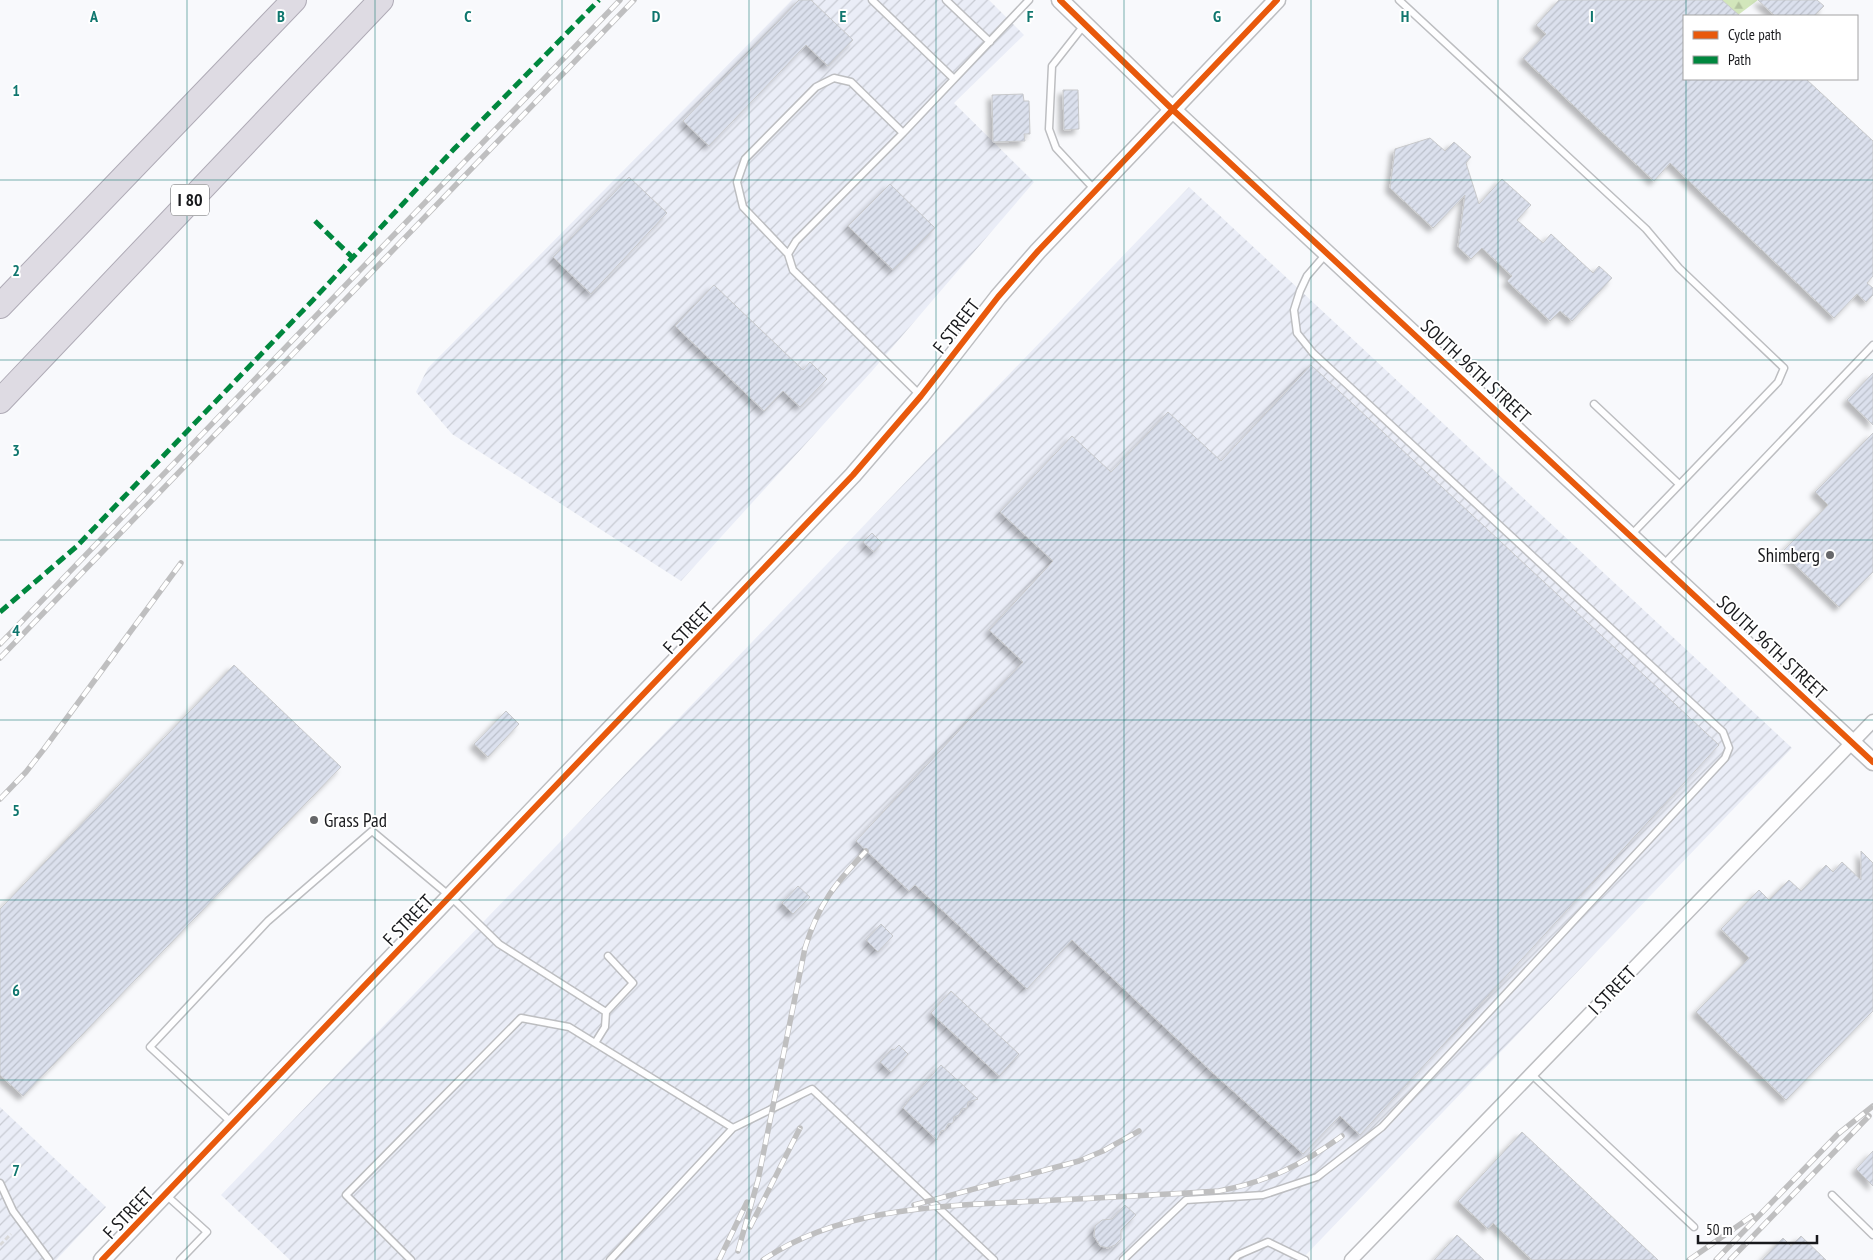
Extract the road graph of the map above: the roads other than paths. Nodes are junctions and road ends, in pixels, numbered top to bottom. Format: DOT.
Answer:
graph roads {
  1 [pos="294,0"];
  2 [pos="381,0"];
  3 [pos="872,0"];
  4 [pos="946,0"];
  5 [pos="1029,0"];
  6 [pos="1060,0"];
  7 [pos="1277,0"];
  8 [pos="1399,0"];
  9 [pos="1085,24"];
  10 [pos="990,42"];
  11 [pos="954,79"];
  12 [pos="1172,109"];
  13 [pos="903,133"];
  14 [pos="1095,190"];
  15 [pos="1326,253"];
  16 [pos="788,254"];
  17 [pos="0,306"];
  18 [pos="1873,345"];
  19 [pos="921,396"];
  20 [pos="0,401"];
  21 [pos="1594,404"];
  22 [pos="1679,484"];
  23 [pos="1630,536"];
  24 [pos="1662,566"];
  25 [pos="1873,721"];
  26 [pos="1852,742"];
  27 [pos="1873,762"];
  28 [pos="451,897"];
  29 [pos="608,956"];
  30 [pos="606,1012"];
  31 [pos="595,1042"];
  32 [pos="1531,1074"];
  33 [pos="233,1125"];
  34 [pos="733,1128"];
  35 [pos="0,1183"];
  36 [pos="166,1195"];
  37 [pos="1832,1195"];
  38 [pos="1694,1228"];
  39 [pos="1873,1235"];
  40 [pos="49,1260"];
  41 [pos="102,1260"];
  42 [pos="180,1260"];
  43 [pos="411,1260"];
  44 [pos="610,1260"];
  45 [pos="994,1260"];
  46 [pos="1123,1260"];
  47 [pos="1233,1260"];
  48 [pos="1305,1260"];
  49 [pos="1352,1260"];
  1 -- 17 [label="highway"];
  2 -- 20 [label="highway, I 80"];
  3 -- 11 [label="lane"];
  4 -- 10 [label="lane"];
  5 -- 10 [label="lane"];
  6 -- 9 [label="street, SOUTH 96TH STREET"];
  7 -- 12 [label="street, F STREET"];
  8 -- 22 [label="lane"];
  9 -- 12 [label="street, SOUTH 96TH STREET"];
  9 -- 14 [label="lane"];
  10 -- 11 [label="lane"];
  11 -- 13 [label="lane"];
  12 -- 14 [label="street, F STREET"];
  12 -- 15 [label="street, SOUTH 96TH STREET"];
  13 -- 16 [label="lane"];
  13 -- 16 [label="lane"];
  14 -- 19 [label="street, F STREET"];
  15 -- 23 [label="street, SOUTH 96TH STREET"];
  15 -- 46 [label="lane"];
  16 -- 19 [label="lane"];
  18 -- 24 [label="lane"];
  19 -- 28 [label="street, F STREET"];
  21 -- 22 [label="lane"];
  22 -- 23 [label="lane"];
  23 -- 24 [label="street, SOUTH 96TH STREET"];
  24 -- 26 [label="street, SOUTH 96TH STREET"];
  25 -- 26 [label="street, I STREET"];
  26 -- 27 [label="street, SOUTH 96TH STREET"];
  26 -- 32 [label="street, I STREET"];
  28 -- 30 [label="lane"];
  28 -- 33 [label="street, F STREET"];
  28 -- 33 [label="lane"];
  29 -- 30 [label="lane"];
  30 -- 31 [label="lane"];
  31 -- 34 [label="lane"];
  31 -- 43 [label="lane"];
  32 -- 38 [label="lane"];
  32 -- 49 [label="street, I STREET"];
  33 -- 36 [label="street, F STREET"];
  34 -- 44 [label="lane"];
  34 -- 45 [label="lane"];
  35 -- 40 [label="lane"];
  36 -- 41 [label="street, F STREET"];
  36 -- 42 [label="lane"];
  37 -- 39 [label="lane"];
  47 -- 48 [label="lane"];
}
